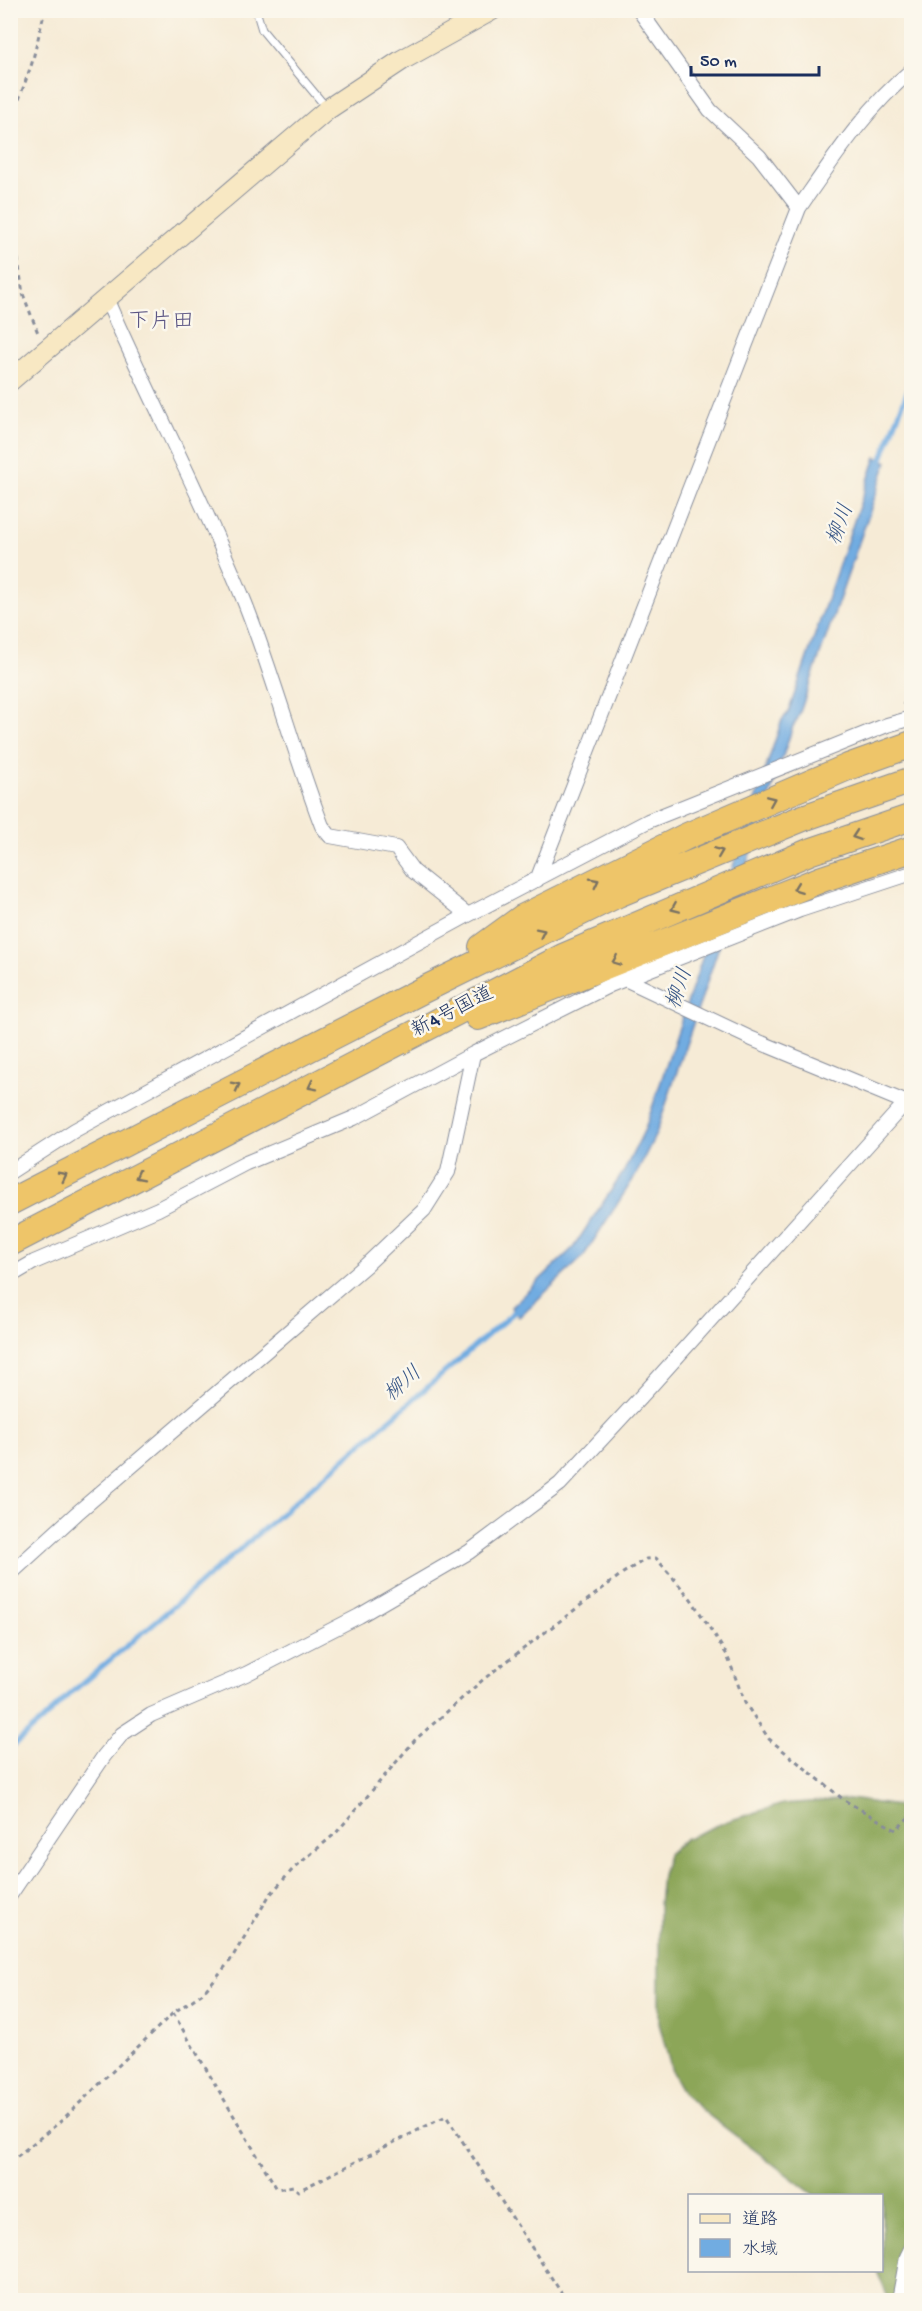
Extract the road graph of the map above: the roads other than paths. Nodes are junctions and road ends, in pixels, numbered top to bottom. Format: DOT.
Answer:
graph roads {
  1 [pos="256,10"];
  2 [pos="492,10"];
  3 [pos="639,10"];
  4 [pos="912,70"];
  5 [pos="328,109"];
  6 [pos="799,208"];
  7 [pos="107,296"];
  8 [pos="10,381"];
  9 [pos="912,718"];
  10 [pos="912,744"];
  11 [pos="912,780"];
  12 [pos="912,817"];
  13 [pos="912,849"];
  14 [pos="912,873"];
  15 [pos="537,880"];
  16 [pos="468,915"];
  17 [pos="625,979"];
  18 [pos="421,991"];
  19 [pos="473,1054"];
  20 [pos="350,1067"];
  21 [pos="909,1103"];
  22 [pos="10,1172"];
  23 [pos="10,1202"];
  24 [pos="10,1243"];
  25 [pos="10,1276"];
  26 [pos="10,1574"];
  27 [pos="10,1895"];
  28 [pos="912,2247"];
  29 [pos="899,2301"];
  1 -- 5 [label="lane"];
  2 -- 5 [label="street"];
  3 -- 6 [label="street"];
  4 -- 6 [label="street"];
  5 -- 7 [label="street"];
  6 -- 15 [label="street"];
  7 -- 8 [label="street"];
  7 -- 16 [label="street"];
  9 -- 15 [label="street"];
  18 -- 10 [label="highway, one-way"];
  18 -- 11 [label="highway, 新4号国道, one-way"];
  12 -- 20 [label="highway, 新4号国道, one-way"];
  13 -- 20 [label="highway, one-way"];
  14 -- 17 [label="street"];
  15 -- 16 [label="street"];
  16 -- 22 [label="street"];
  17 -- 19 [label="street"];
  17 -- 21 [label="street"];
  23 -- 18 [label="highway, 新4号国道, one-way"];
  19 -- 25 [label="street"];
  19 -- 26 [label="street"];
  20 -- 24 [label="highway, 新4号国道, one-way"];
  21 -- 27 [label="street"];
  28 -- 29 [label="street"];
}
